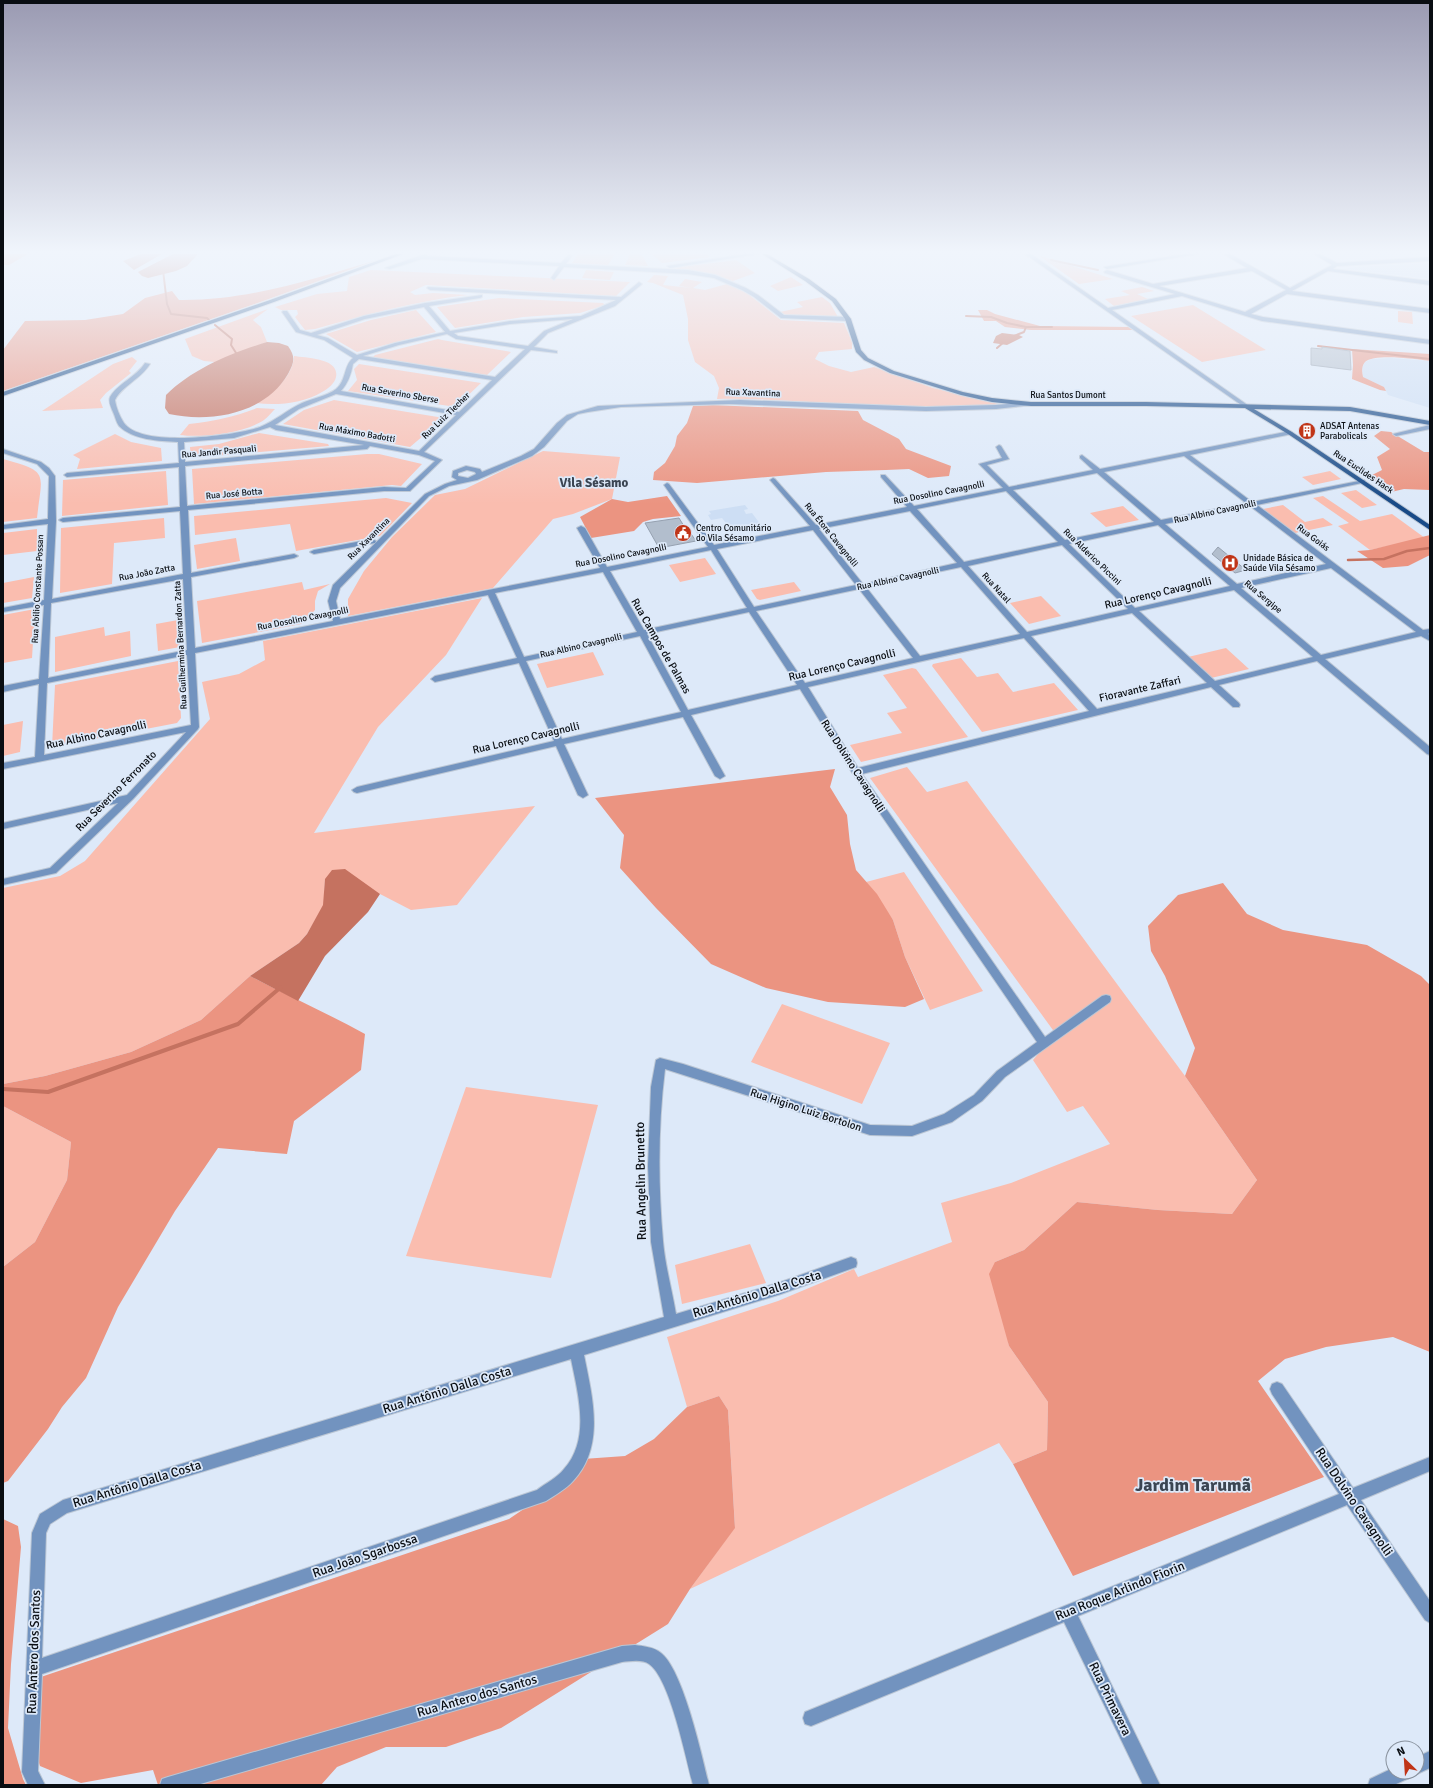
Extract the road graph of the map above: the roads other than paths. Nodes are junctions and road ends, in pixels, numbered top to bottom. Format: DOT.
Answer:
graph roads {
  1 [pos="167,337"];
  2 [pos="322,337"];
  3 [pos="426,337"];
  4 [pos="459,337"];
  5 [pos="540,337"];
  6 [pos="853,337"];
  7 [pos="1149,337"];
  8 [pos="1397,337"];
  9 [pos="1430,342"];
  10 [pos="529,348"];
  11 [pos="555,352"];
  12 [pos="356,357"];
  13 [pos="147,364"];
  14 [pos="495,379"];
  15 [pos="335,392"];
  16 [pos="3,394"];
  17 [pos="1031,404"];
  18 [pos="1247,407"];
  19 [pos="462,414"];
  20 [pos="1430,423"];
  21 [pos="270,425"];
  22 [pos="1430,427"];
  23 [pos="1290,433"];
  24 [pos="1396,434"];
  25 [pos="181,440"];
  26 [pos="373,446"];
  27 [pos="999,447"];
  28 [pos="3,451"];
  29 [pos="420,454"];
  30 [pos="1184,454"];
  31 [pos="1082,457"];
  32 [pos="182,464"];
  33 [pos="475,468"];
  34 [pos="494,468"];
  35 [pos="1099,471"];
  36 [pos="67,475"];
  37 [pos="454,476"];
  38 [pos="479,476"];
  39 [pos="883,476"];
  40 [pos="773,480"];
  41 [pos="463,481"];
  42 [pos="1362,481"];
  43 [pos="447,485"];
  44 [pos="666,485"];
  45 [pos="1007,489"];
  46 [pos="408,490"];
  47 [pos="1251,505"];
  48 [pos="184,508"];
  49 [pos="911,508"];
  50 [pos="63,520"];
  51 [pos="52,521"];
  52 [pos="1161,523"];
  53 [pos="3,527"];
  54 [pos="581,528"];
  55 [pos="815,528"];
  56 [pos="1430,528"];
  57 [pos="372,541"];
  58 [pos="1063,543"];
  59 [pos="713,549"];
  60 [pos="314,552"];
  61 [pos="294,556"];
  62 [pos="962,565"];
  63 [pos="1332,565"];
  64 [pos="604,569"];
  65 [pos="188,576"];
  66 [pos="860,587"];
  67 [pos="1236,587"];
  68 [pos="491,592"];
  69 [pos="48,602"];
  70 [pos="3,610"];
  71 [pos="751,610"];
  72 [pos="1134,611"];
  73 [pos="337,622"];
  74 [pos="1426,632"];
  75 [pos="642,633"];
  76 [pos="1024,634"];
  77 [pos="1430,639"];
  78 [pos="192,651"];
  79 [pos="1320,658"];
  80 [pos="918,659"];
  81 [pos="522,660"];
  82 [pos="435,679"];
  83 [pos="43,681"];
  84 [pos="1214,684"];
  85 [pos="803,686"];
  86 [pos="3,689"];
  87 [pos="1236,705"];
  88 [pos="1096,712"];
  89 [pos="687,713"];
  90 [pos="195,727"];
  91 [pos="558,742"];
  92 [pos="1430,752"];
  93 [pos="39,759"];
  94 [pos="3,766"];
  95 [pos="856,772"];
  96 [pos="720,776"];
  97 [pos="357,790"];
  98 [pos="583,795"];
  99 [pos="130,797"];
  100 [pos="3,826"];
  101 [pos="5,882"];
  102 [pos="1106,999"];
  103 [pos="1044,1044"];
  104 [pos="660,1063"];
  105 [pos="851,1263"];
  106 [pos="671,1320"];
  107 [pos="576,1351"];
  108 [pos="1277,1389"];
  109 [pos="1430,1464"];
  110 [pos="1350,1497"];
  111 [pos="45,1519"];
  112 [pos="1068,1612"];
  113 [pos="1430,1615"];
  114 [pos="34,1670"];
  115 [pos="811,1718"];
  116 [pos="1386,1780"];
  117 [pos="37,1785"];
  118 [pos="168,1785"];
  119 [pos="701,1785"];
  120 [pos="1152,1785"];
  121 [pos="1376,1785"];
  1 -- 16 [label="main road"];
  2 -- 12 [label="street"];
  3 -- 12 [label="street"];
  4 -- 10 [label="street"];
  5 -- 10 [label="street, Rua Luiz Tiecher"];
  6 -- 17 [label="main road, Rua Santos Dumont"];
  7 -- 18 [label="street, Rua Euclides Hack"];
  8 -- 9 [label="street"];
  10 -- 11 [label="street"];
  10 -- 14 [label="street, Rua Luiz Tiecher"];
  12 -- 14 [label="street"];
  12 -- 15 [label="street"];
  13 -- 25 [label="street"];
  14 -- 19 [label="street, Rua Luiz Tiecher"];
  15 -- 19 [label="street, Rua Severino Sberse"];
  15 -- 21 [label="street"];
  17 -- 18 [label="main road, Rua Santos Dumont"];
  17 -- 34 [label="street, Rua Xavantina"];
  18 -- 20 [label="main road, Rua Santos Dumont"];
  18 -- 23 [label="main road, Rua Euclides Hack"];
  19 -- 29 [label="street, Rua Luiz Tiecher"];
  21 -- 25 [label="street"];
  21 -- 26 [label="street, Rua Máximo Badotti"];
  22 -- 24 [label="street"];
  23 -- 30 [label="street, Rua Dosolino Cavagnolli"];
  23 -- 42 [label="main road, Rua Euclides Hack"];
  25 -- 32 [label="street, Rua Guilhermina Bernardon Zatta"];
  26 -- 29 [label="street, Rua Máximo Badotti"];
  26 -- 32 [label="street, Rua Jandir Pasquali"];
  27 -- 45 [label="street, Rua Alderico Piccini"];
  28 -- 51 [label="street, Rua Abilio Constante Possan"];
  29 -- 46 [label="street, Rua Máximo Badotti"];
  30 -- 35 [label="street, Rua Dosolino Cavagnolli"];
  30 -- 47 [label="street, Rua Goiás"];
  31 -- 35 [label="street, Rua Sergipe"];
  32 -- 36 [label="street, Rua Jandir Pasquali"];
  32 -- 48 [label="street, Rua Guilhermina Bernardon Zatta"];
  33 -- 34 [label="street"];
  33 -- 37 [label="street"];
  33 -- 38 [label="street"];
  34 -- 38 [label="street"];
  35 -- 45 [label="street, Rua Dosolino Cavagnolli"];
  35 -- 52 [label="street, Rua Sergipe"];
  37 -- 41 [label="street"];
  37 -- 43 [label="street"];
  38 -- 41 [label="street"];
  39 -- 49 [label="street, Rua Natal"];
  40 -- 55 [label="street, Rua Étore Cavagnolli"];
  41 -- 43 [label="street"];
  42 -- 47 [label="street, Rua Albino Cavagnolli"];
  42 -- 56 [label="main road, Rua Euclides Hack"];
  43 -- 73 [label="street, Rua Xavantina"];
  44 -- 59 [label="street, Rua Dolvino Cavagnolli"];
  45 -- 49 [label="street, Rua Dosolino Cavagnolli"];
  45 -- 58 [label="street, Rua Alderico Piccini"];
  46 -- 48 [label="street, Rua José Botta"];
  47 -- 52 [label="street, Rua Albino Cavagnolli"];
  47 -- 63 [label="street, Rua Goiás"];
  48 -- 50 [label="street, Rua José Botta"];
  48 -- 65 [label="street, Rua Guilhermina Bernardon Zatta"];
  49 -- 55 [label="street, Rua Dosolino Cavagnolli"];
  49 -- 62 [label="street, Rua Natal"];
  51 -- 53 [label="street"];
  51 -- 69 [label="street, Rua Abilio Constante Possan"];
  52 -- 58 [label="street, Rua Albino Cavagnolli"];
  52 -- 67 [label="street, Rua Sergipe"];
  54 -- 64 [label="street, Rua Campos de Palmas"];
  55 -- 59 [label="street, Rua Dosolino Cavagnolli"];
  55 -- 66 [label="street, Rua Étore Cavagnolli"];
  57 -- 60 [label="street"];
  58 -- 62 [label="street, Rua Albino Cavagnolli"];
  58 -- 72 [label="street, Rua Alderico Piccini"];
  59 -- 64 [label="street, Rua Dosolino Cavagnolli"];
  59 -- 71 [label="street, Rua Dolvino Cavagnolli"];
  61 -- 65 [label="street, Rua João Zatta"];
  62 -- 66 [label="street, Rua Albino Cavagnolli"];
  62 -- 76 [label="street, Rua Natal"];
  63 -- 67 [label="street, Rua Lorenço Cavagnolli"];
  63 -- 74 [label="street, Rua Goiás"];
  64 -- 68 [label="street, Rua Dosolino Cavagnolli"];
  64 -- 75 [label="street, Rua Campos de Palmas"];
  65 -- 69 [label="street, Rua João Zatta"];
  65 -- 78 [label="street, Rua Guilhermina Bernardon Zatta"];
  66 -- 71 [label="street, Rua Albino Cavagnolli"];
  66 -- 80 [label="street, Rua Étore Cavagnolli"];
  67 -- 72 [label="street, Rua Lorenço Cavagnolli"];
  67 -- 79 [label="street, Rua Sergipe"];
  68 -- 73 [label="street, Rua Dosolino Cavagnolli"];
  68 -- 81 [label="street"];
  69 -- 70 [label="street, Rua João Zatta"];
  69 -- 83 [label="street, Rua Abilio Constante Possan"];
  71 -- 75 [label="street, Rua Albino Cavagnolli"];
  71 -- 85 [label="street, Rua Dolvino Cavagnolli"];
  72 -- 76 [label="street, Rua Lorenço Cavagnolli"];
  72 -- 84 [label="street, Rua Alderico Piccini"];
  73 -- 78 [label="street, Rua Dosolino Cavagnolli"];
  74 -- 77 [label="street, Rua Goiás"];
  74 -- 79 [label="street, Fioravante Zaffari"];
  75 -- 81 [label="street, Rua Albino Cavagnolli"];
  75 -- 89 [label="street, Rua Campos de Palmas"];
  76 -- 80 [label="street, Rua Lorenço Cavagnolli"];
  76 -- 88 [label="street, Rua Natal"];
  78 -- 83 [label="street, Rua Dosolino Cavagnolli"];
  78 -- 90 [label="street, Rua Guilhermina Bernardon Zatta"];
  79 -- 84 [label="street, Fioravante Zaffari"];
  79 -- 92 [label="street, Rua Sergipe"];
  80 -- 85 [label="street, Rua Lorenço Cavagnolli"];
  81 -- 82 [label="street, Rua Albino Cavagnolli"];
  81 -- 91 [label="street"];
  83 -- 86 [label="street, Rua Dosolino Cavagnolli"];
  83 -- 93 [label="street, Rua Abilio Constante Possan"];
  84 -- 87 [label="street, Rua Alderico Piccini"];
  84 -- 88 [label="street, Fioravante Zaffari"];
  85 -- 89 [label="street, Rua Lorenço Cavagnolli"];
  85 -- 95 [label="street, Rua Dolvino Cavagnolli"];
  88 -- 95 [label="street, Fioravante Zaffari"];
  89 -- 91 [label="street, Rua Lorenço Cavagnolli"];
  89 -- 96 [label="street, Rua Campos de Palmas"];
  90 -- 93 [label="street, Rua Albino Cavagnolli"];
  90 -- 99 [label="street, Rua Severino Ferronato"];
  91 -- 97 [label="street, Rua Lorenço Cavagnolli"];
  91 -- 98 [label="street"];
  93 -- 94 [label="street, Rua Albino Cavagnolli"];
  95 -- 103 [label="street, Rua Dolvino Cavagnolli"];
  99 -- 100 [label="street"];
  99 -- 101 [label="street, Rua Severino Ferronato"];
  102 -- 103 [label="street, Rua Higino Luiz Bortolon"];
  103 -- 104 [label="street, Rua Higino Luiz Bortolon"];
  104 -- 106 [label="street, Rua Angelin Brunetto"];
  105 -- 106 [label="street, Rua Antônio Dalla Costa"];
  106 -- 107 [label="street, Rua Antônio Dalla Costa"];
  107 -- 111 [label="street, Rua Antônio Dalla Costa"];
  107 -- 114 [label="street, Rua João Sgarbossa"];
  108 -- 110 [label="street, Rua Dolvino Cavagnolli"];
  109 -- 110 [label="street, Rua Roque Arlindo Fiorin"];
  110 -- 112 [label="street, Rua Roque Arlindo Fiorin"];
  110 -- 113 [label="street, Rua Dolvino Cavagnolli"];
  111 -- 114 [label="street, Rua Antero dos Santos"];
  112 -- 115 [label="street, Rua Roque Arlindo Fiorin"];
  112 -- 120 [label="street, Rua Primavera"];
  114 -- 117 [label="street, Rua Antero dos Santos"];
  116 -- 121 [label="street"];
  118 -- 119 [label="street, Rua Antero dos Santos"];
}
